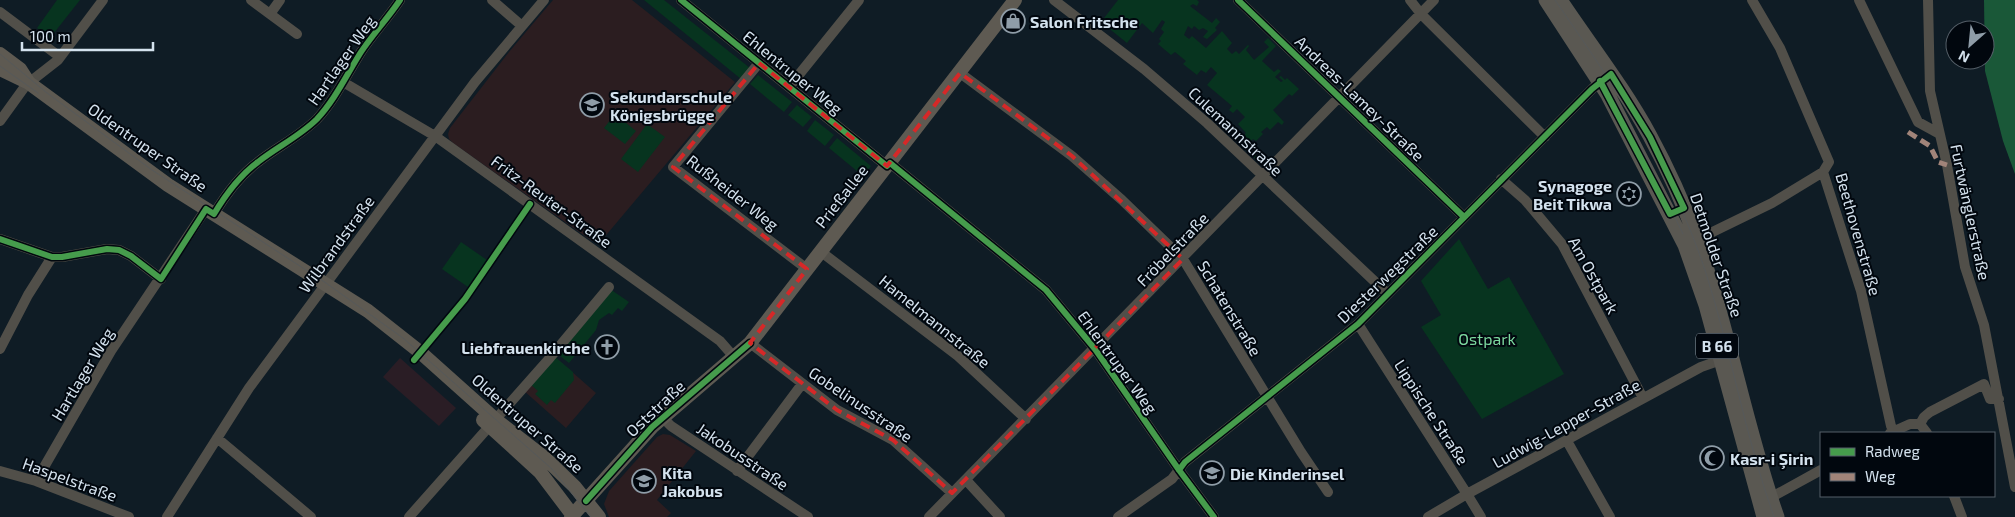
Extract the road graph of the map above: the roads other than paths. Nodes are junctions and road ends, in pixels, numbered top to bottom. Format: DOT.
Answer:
graph roads {
  1 [pos="103,0"];
  2 [pos="251,0"];
  3 [pos="280,0"];
  4 [pos="400,0"];
  5 [pos="492,0"];
  6 [pos="544,0"];
  7 [pos="681,0"];
  8 [pos="858,0"];
  9 [pos="1015,0"];
  10 [pos="1054,0"];
  11 [pos="1238,0"];
  12 [pos="1410,0"];
  13 [pos="1434,0"];
  14 [pos="1546,0"];
  15 [pos="1560,0"];
  16 [pos="1752,0"];
  17 [pos="1858,0"];
  18 [pos="1928,0"];
  19 [pos="0,12"];
  20 [pos="270,14"];
  21 [pos="1421,14"];
  22 [pos="522,26"];
  23 [pos="297,34"];
  24 [pos="0,54"];
  25 [pos="60,57"];
  26 [pos="760,63"];
  27 [pos="0,69"];
  28 [pos="960,73"];
  29 [pos="1606,78"];
  30 [pos="343,82"];
  31 [pos="29,83"];
  32 [pos="789,87"];
  33 [pos="1340,97"];
  34 [pos="0,121"];
  35 [pos="1938,133"];
  36 [pos="435,136"];
  37 [pos="1545,137"];
  38 [pos="888,164"];
  39 [pos="1823,172"];
  40 [pos="1263,177"];
  41 [pos="1501,179"];
  42 [pos="210,211"];
  43 [pos="1464,217"];
  44 [pos="0,239"];
  45 [pos="1691,242"];
  46 [pos="820,251"];
  47 [pos="52,257"];
  48 [pos="1183,259"];
  49 [pos="807,269"];
  50 [pos="161,279"];
  51 [pos="325,284"];
  52 [pos="608,287"];
  53 [pos="1388,294"];
  54 [pos="1358,324"];
  55 [pos="750,343"];
  56 [pos="0,349"];
  57 [pos="1095,349"];
  58 [pos="734,357"];
  59 [pos="1721,360"];
  60 [pos="802,384"];
  61 [pos="1266,396"];
  62 [pos="1644,398"];
  63 [pos="1999,399"];
  64 [pos="662,417"];
  65 [pos="1026,419"];
  66 [pos="493,422"];
  67 [pos="1920,424"];
  68 [pos="1892,432"];
  69 [pos="1926,432"];
  70 [pos="217,438"];
  71 [pos="1566,441"];
  72 [pos="1179,470"];
  73 [pos="0,471"];
  74 [pos="737,471"];
  75 [pos="1820,471"];
  76 [pos="966,480"];
  77 [pos="36,481"];
  78 [pos="2015,487"];
  79 [pos="1328,492"];
  80 [pos="952,493"];
  81 [pos="1468,494"];
  82 [pos="1954,497"];
  83 [pos="1770,498"];
  84 [pos="586,500"];
  85 [pos="573,516"];
  86 [pos="129,517"];
  87 [pos="167,517"];
  88 [pos="311,517"];
  89 [pos="409,517"];
  90 [pos="599,517"];
  91 [pos="808,517"];
  92 [pos="930,517"];
  93 [pos="1000,517"];
  94 [pos="1118,517"];
  95 [pos="1214,517"];
  96 [pos="1428,517"];
  97 [pos="1481,517"];
  98 [pos="1610,517"];
  99 [pos="1764,517"];
  100 [pos="1777,517"];
  101 [pos="1962,517"];
  1 -- 25 [label="street"];
  2 -- 20 [label="street"];
  3 -- 20 [label="street"];
  4 -- 30 [label="street, Hartlager Weg"];
  5 -- 22 [label="street"];
  6 -- 22 [label="street, Wilbrandstraße"];
  7 -- 26 [label="street, Ehlentruper Weg"];
  8 -- 32 [label="street"];
  9 -- 28 [label="street, Prießallee"];
  10 -- 40 [label="street, Culemannstraße"];
  11 -- 33 [label="street, Andreas-Lamey-Straße"];
  12 -- 21 [label="street"];
  13 -- 21 [label="street, Fröbelstraße"];
  14 -- 29 [label="main road, Detmolder Straße / B 66"];
  15 -- 29 [label="main road, Detmolder Straße / B 66"];
  16 -- 39 [label="street, Beethovenstraße"];
  17 -- 35 [label="street"];
  18 -- 35 [label="street, Furtwänglerstraße"];
  19 -- 25 [label="street"];
  20 -- 23 [label="street"];
  21 -- 33 [label="street, Fröbelstraße"];
  21 -- 37 [label="street"];
  22 -- 36 [label="street, Wilbrandstraße"];
  24 -- 31 [label="street, Oldentruper Straße"];
  25 -- 31 [label="street"];
  26 -- 32 [label="street, Ehlentruper Weg"];
  26 -- 49 [label="street, Rußheider Weg"];
  27 -- 31 [label="street, Oldentruper Straße"];
  28 -- 38 [label="street, Prießallee"];
  28 -- 48 [label="street, Schatenstraße"];
  29 -- 37 [label="street, Diesterwegstraße"];
  29 -- 45 [label="main road, Detmolder Straße / B 66"];
  30 -- 36 [label="street, Fritz-Reuter-Straße"];
  30 -- 42 [label="street, Hartlager Weg"];
  31 -- 34 [label="street"];
  31 -- 42 [label="street, Oldentruper Straße"];
  32 -- 38 [label="street, Ehlentruper Weg"];
  33 -- 40 [label="street, Fröbelstraße"];
  33 -- 43 [label="street, Andreas-Lamey-Straße"];
  35 -- 63 [label="street, Furtwänglerstraße"];
  36 -- 51 [label="street, Wilbrandstraße"];
  36 -- 58 [label="street, Fritz-Reuter-Straße"];
  37 -- 41 [label="street, Diesterwegstraße"];
  38 -- 46 [label="street, Prießallee"];
  38 -- 57 [label="street, Ehlentruper Weg"];
  39 -- 45 [label="street"];
  39 -- 68 [label="street, Beethovenstraße"];
  40 -- 48 [label="street, Fröbelstraße"];
  40 -- 53 [label="street, Culemannstraße"];
  41 -- 43 [label="street, Diesterwegstraße"];
  41 -- 62 [label="street, Am Ostpark"];
  42 -- 50 [label="street, Hartlager Weg"];
  42 -- 51 [label="street, Oldentruper Straße"];
  43 -- 53 [label="street, Diesterwegstraße"];
  44 -- 47 [label="street"];
  45 -- 59 [label="main road, Detmolder Straße / B 66"];
  45 -- 83 [label="main road, Detmolder Straße / B 66"];
  46 -- 49 [label="street, Prießallee"];
  46 -- 65 [label="street, Hamelmannstraße"];
  47 -- 50 [label="street"];
  47 -- 56 [label="street"];
  48 -- 57 [label="street, Fröbelstraße"];
  48 -- 61 [label="street, Schatenstraße"];
  49 -- 55 [label="street, Prießallee"];
  50 -- 77 [label="street, Hartlager Weg"];
  51 -- 66 [label="street, Oldentruper Straße"];
  51 -- 70 [label="street, Wilbrandstraße"];
  52 -- 66 [label="street"];
  53 -- 54 [label="street, Diesterwegstraße"];
  54 -- 61 [label="street, Diesterwegstraße"];
  54 -- 81 [label="street, Lippische Straße"];
  55 -- 58 [label="street, Oststraße"];
  55 -- 60 [label="street, Gobelinusstraße"];
  57 -- 65 [label="street, Fröbelstraße"];
  57 -- 72 [label="street, Ehlentruper Weg"];
  58 -- 64 [label="street, Oststraße"];
  59 -- 62 [label="street, Ludwig-Lepper-Straße"];
  59 -- 99 [label="main road, Detmolder Straße / B 66"];
  60 -- 74 [label="street"];
  60 -- 80 [label="street, Gobelinusstraße"];
  61 -- 72 [label="street, Diesterwegstraße"];
  61 -- 79 [label="street, Schatenstraße"];
  62 -- 71 [label="street, Ludwig-Lepper-Straße"];
  63 -- 67 [label="street"];
  63 -- 78 [label="street, Furtwänglerstraße"];
  64 -- 74 [label="street, Jakobusstraße"];
  64 -- 84 [label="street, Oststraße"];
  65 -- 76 [label="street, Fröbelstraße"];
  66 -- 84 [label="street, Oldentruper Straße"];
  66 -- 85 [label="street, Oldentruper Straße"];
  66 -- 89 [label="street"];
  67 -- 68 [label="street"];
  67 -- 69 [label="street"];
  70 -- 87 [label="street, Wilbrandstraße"];
  70 -- 88 [label="street"];
  71 -- 81 [label="street, Ludwig-Lepper-Straße"];
  71 -- 98 [label="street"];
  72 -- 94 [label="street, Diesterwegstraße"];
  72 -- 95 [label="street, Ehlentruper Weg"];
  73 -- 77 [label="street, Haspelstraße"];
  74 -- 91 [label="street, Jakobusstraße"];
  75 -- 83 [label="street"];
  76 -- 80 [label="street, Fröbelstraße"];
  76 -- 93 [label="street"];
  77 -- 86 [label="street, Haspelstraße"];
  80 -- 92 [label="street, Fröbelstraße"];
  81 -- 96 [label="street, Ludwig-Lepper-Straße"];
  81 -- 97 [label="street, Lippische Straße"];
  82 -- 101 [label="street"];
  83 -- 100 [label="main road, Detmolder Straße / B 66"];
  84 -- 85 [label="street, Oststraße"];
  84 -- 90 [label="street, Oldentruper Straße"];
}
